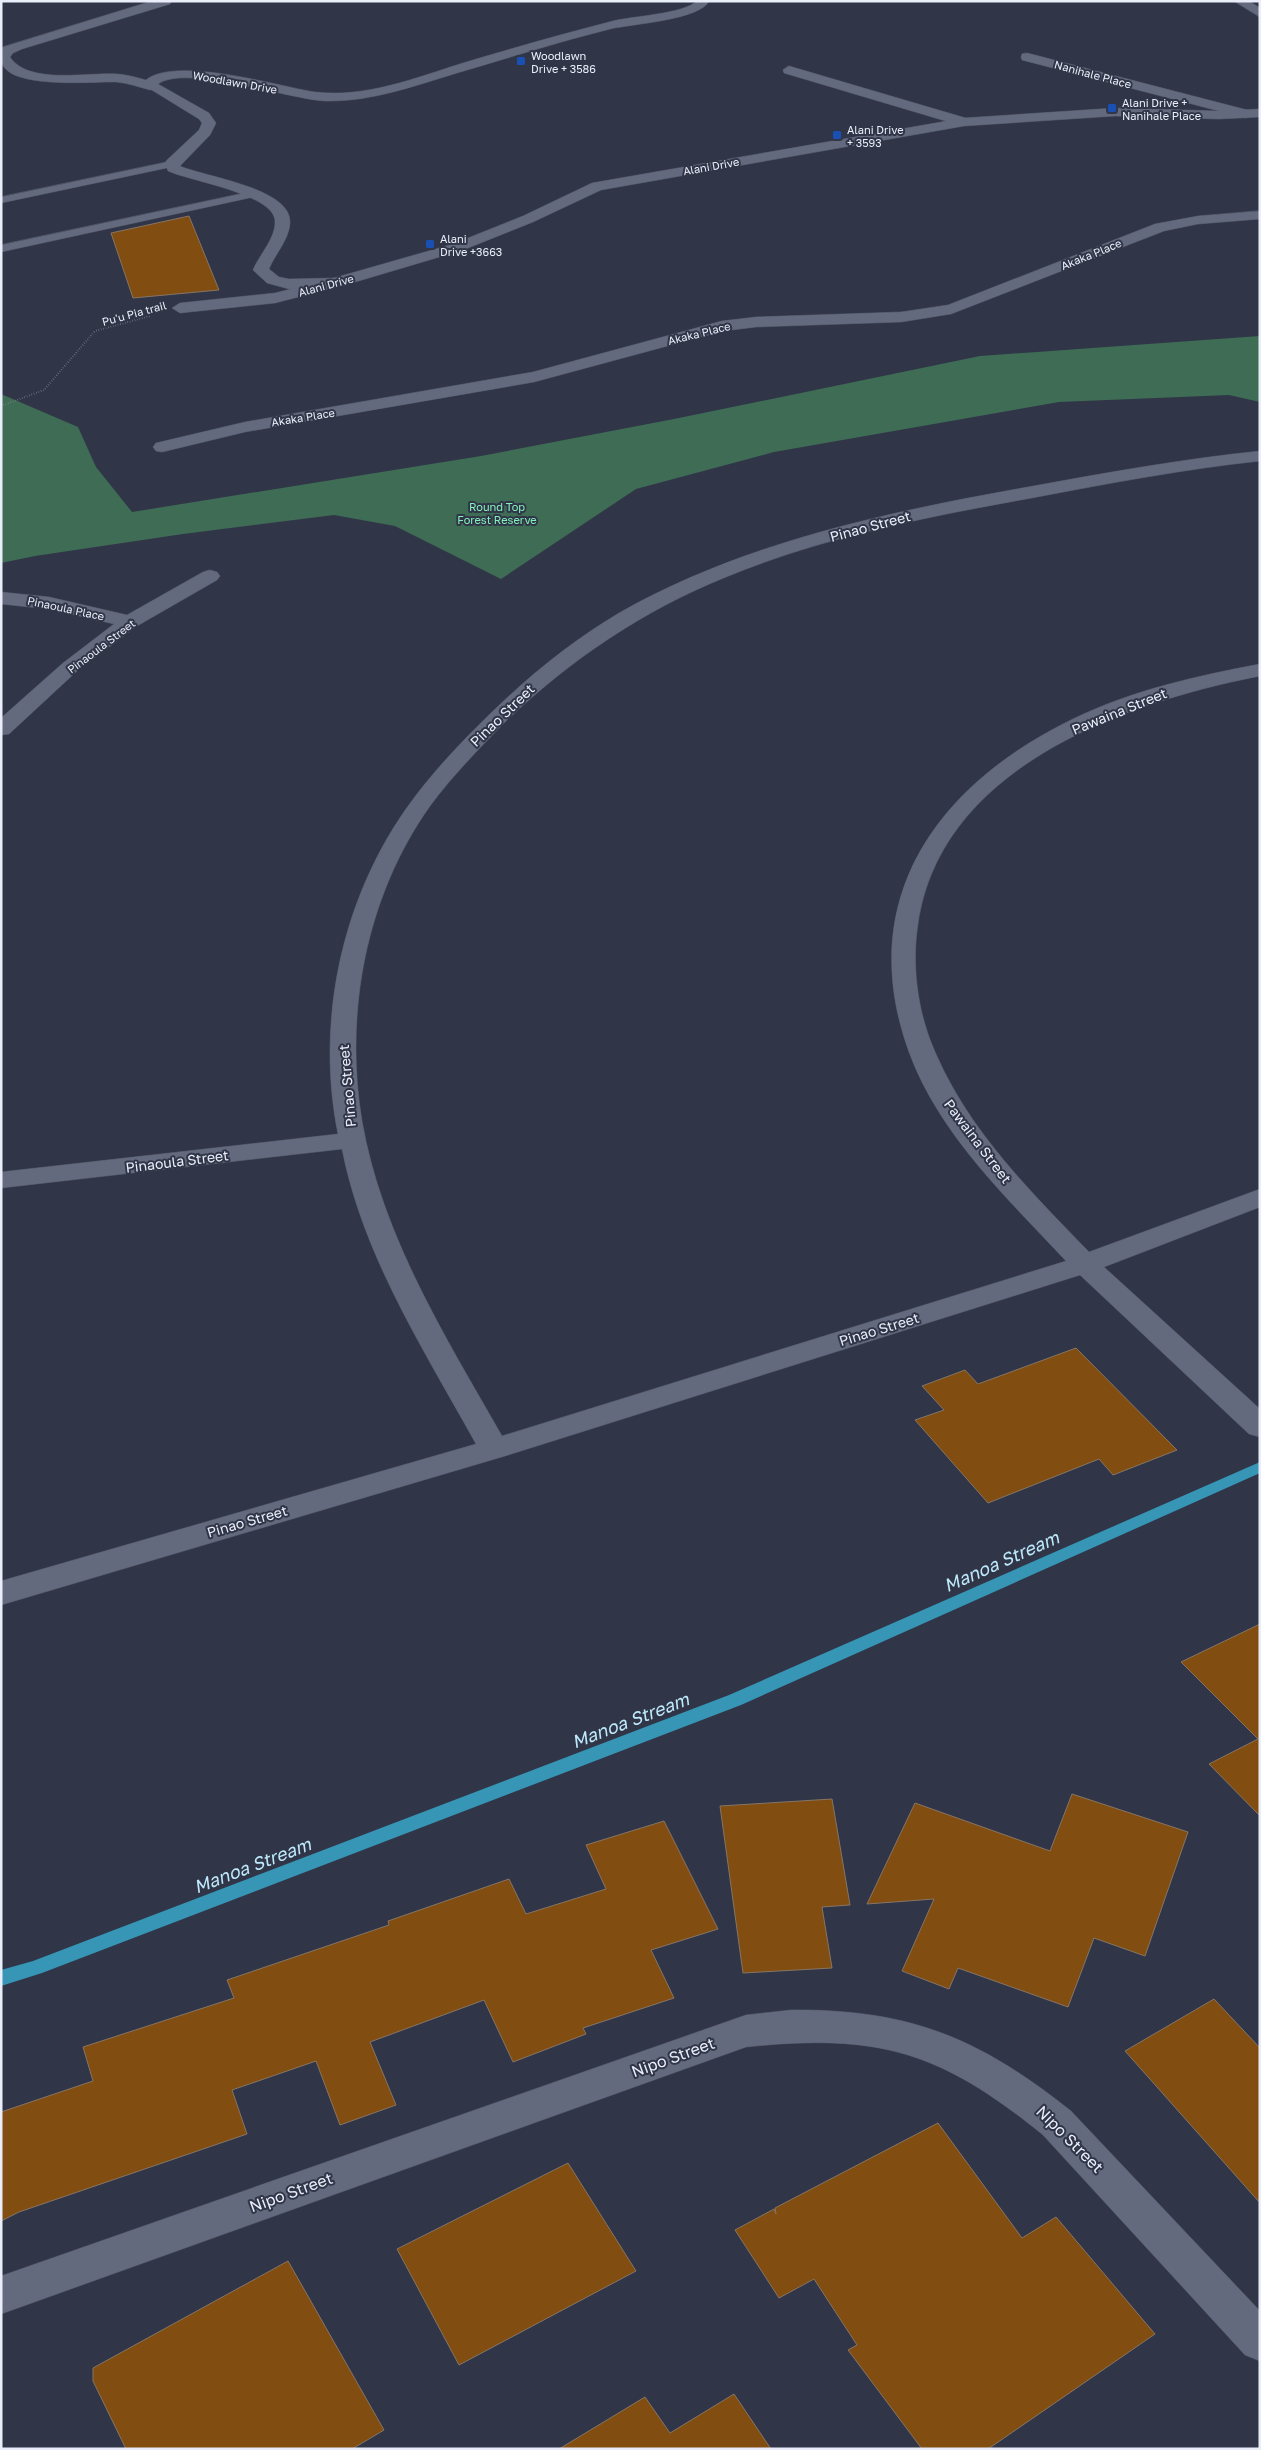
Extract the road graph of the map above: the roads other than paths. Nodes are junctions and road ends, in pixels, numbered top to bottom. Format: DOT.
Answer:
graph roads {
  1 [pos="166,1"];
  2 [pos="703,1"];
  3 [pos="1240,1"];
  4 [pos="1260,13"];
  5 [pos="1027,57"];
  6 [pos="789,70"];
  7 [pos="150,86"];
  8 [pos="1253,113"];
  9 [pos="964,122"];
  10 [pos="172,164"];
  11 [pos="254,194"];
  12 [pos="1,200"];
  13 [pos="1260,215"];
  14 [pos="1,250"];
  15 [pos="335,283"];
  16 [pos="180,308"];
  17 [pos="162,447"];
  18 [pos="1260,456"];
  19 [pos="210,576"];
  20 [pos="1,598"];
  21 [pos="130,622"];
  22 [pos="1260,670"];
  23 [pos="1,729"];
  24 [pos="353,1140"];
  25 [pos="1,1180"];
  26 [pos="1260,1197"];
  27 [pos="1085,1264"];
  28 [pos="1255,1422"];
  29 [pos="494,1450"];
  30 [pos="1,1593"];
  31 [pos="1,2295"];
  32 [pos="1260,2341"];
  1 -- 7 [label="street"];
  2 -- 7 [label="street, Woodlawn Drive"];
  3 -- 4 [label="street"];
  5 -- 8 [label="street, Nanihale Place"];
  6 -- 9 [label="street"];
  7 -- 10 [label="street"];
  8 -- 9 [label="street, Alani Drive"];
  9 -- 15 [label="street, Alani Drive"];
  10 -- 11 [label="street"];
  10 -- 12 [label="lane"];
  11 -- 14 [label="lane"];
  11 -- 15 [label="street"];
  13 -- 17 [label="street, Akaka Place"];
  15 -- 16 [label="street, Alani Drive"];
  18 -- 24 [label="street, Pinao Street"];
  19 -- 21 [label="street, Pinaoula Street"];
  20 -- 21 [label="street, Pinaoula Place"];
  21 -- 23 [label="street, Pinaoula Street"];
  22 -- 27 [label="street, Pawaina Street"];
  24 -- 25 [label="street, Pinaoula Street"];
  24 -- 29 [label="street, Pinao Street"];
  26 -- 27 [label="street, Pinao Street"];
  27 -- 28 [label="street, Pawaina Street"];
  27 -- 29 [label="street, Pinao Street"];
  29 -- 30 [label="street, Pinao Street"];
  31 -- 32 [label="street, Nipo Street"];
}
